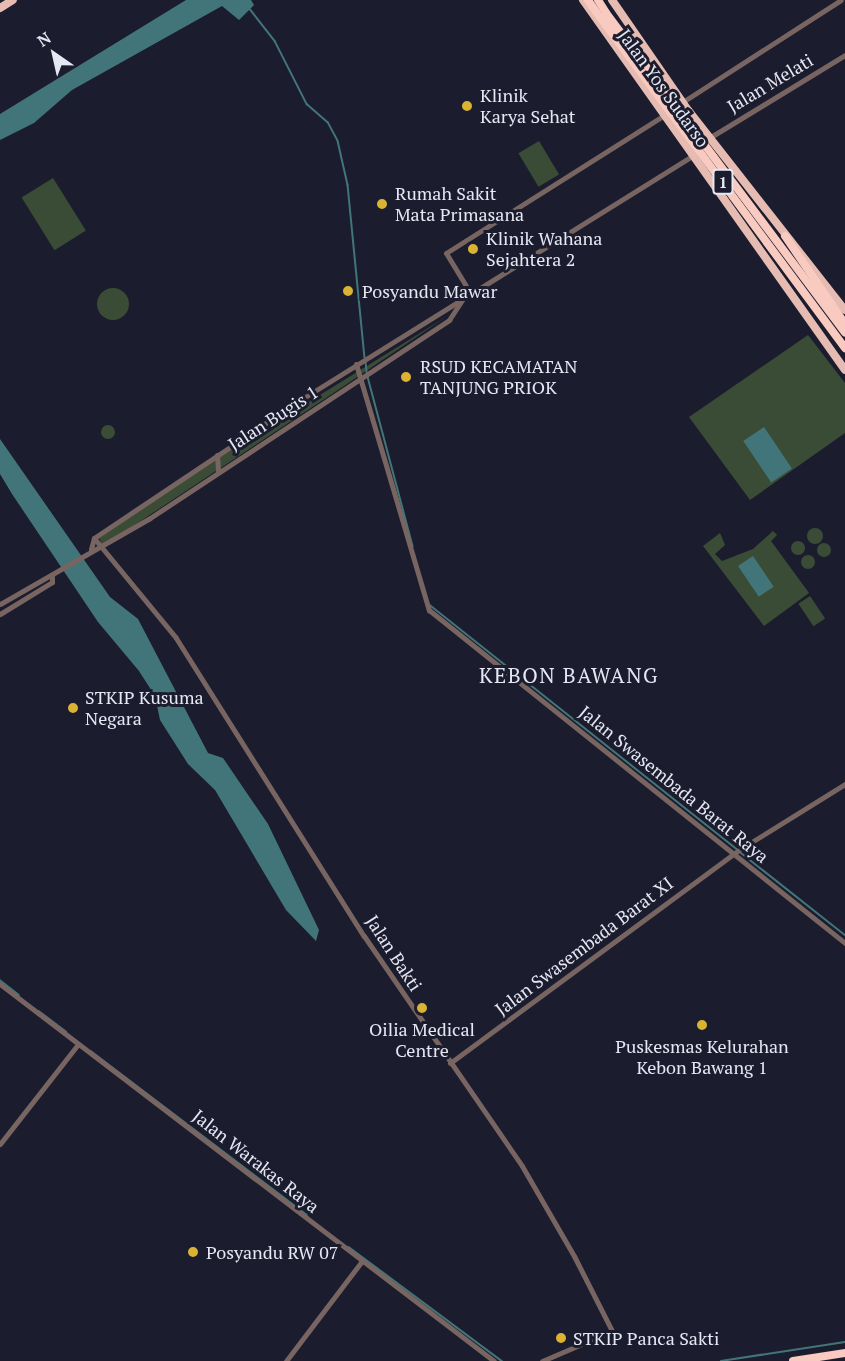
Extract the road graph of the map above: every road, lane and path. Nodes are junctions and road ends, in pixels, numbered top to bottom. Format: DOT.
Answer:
graph roads {
  1 [pos="13,0"];
  2 [pos="583,0"];
  3 [pos="588,0"];
  4 [pos="598,0"];
  5 [pos="612,0"];
  6 [pos="841,0"];
  7 [pos="0,8"];
  8 [pos="845,55"];
  9 [pos="664,76"];
  10 [pos="646,89"];
  11 [pos="682,102"];
  12 [pos="665,115"];
  13 [pos="710,138"];
  14 [pos="694,155"];
  15 [pos="746,186"];
  16 [pos="726,199"];
  17 [pos="760,204"];
  18 [pos="739,217"];
  19 [pos="785,236"];
  20 [pos="471,294"];
  21 [pos="462,300"];
  22 [pos="443,310"];
  23 [pos="845,310"];
  24 [pos="446,321"];
  25 [pos="845,324"];
  26 [pos="845,333"];
  27 [pos="845,348"];
  28 [pos="358,363"];
  29 [pos="845,370"];
  30 [pos="362,377"];
  31 [pos="279,414"];
  32 [pos="289,426"];
  33 [pos="217,455"];
  34 [pos="218,471"];
  35 [pos="94,538"];
  36 [pos="91,549"];
  37 [pos="102,549"];
  38 [pos="54,574"];
  39 [pos="0,604"];
  40 [pos="0,614"];
  41 [pos="845,784"];
  42 [pos="738,851"];
  43 [pos="845,943"];
  44 [pos="0,984"];
  45 [pos="78,1044"];
  46 [pos="450,1063"];
  47 [pos="0,1144"];
  48 [pos="362,1261"];
  49 [pos="845,1353"];
  50 [pos="286,1361"];
  51 [pos="494,1361"];
  52 [pos="542,1361"];
  53 [pos="794,1361"];
  1 -- 7 [label="highway"];
  2 -- 10 [label="highway, Jalan Yos Sudarso / 1"];
  3 -- 27 [label="highway, 1, bridge"];
  4 -- 26 [label="highway, 1, bridge"];
  5 -- 9 [label="highway, Jalan Yos Sudarso / 1"];
  6 -- 11 [label="street"];
  8 -- 13 [label="street, Jalan Melati"];
  9 -- 10 [label="highway"];
  9 -- 11 [label="highway, Jalan Yos Sudarso / 1"];
  10 -- 12 [label="highway, Jalan Yos Sudarso / 1"];
  11 -- 12 [label="street"];
  11 -- 13 [label="highway, Jalan Yos Sudarso / 1"];
  12 -- 14 [label="highway, Jalan Yos Sudarso / 1"];
  12 -- 20 [label="street"];
  13 -- 15 [label="highway, Jalan Yos Sudarso / 1"];
  14 -- 16 [label="highway, Jalan Yos Sudarso / 1"];
  14 -- 20 [label="street, Jalan Bugis 1"];
  15 -- 16 [label="highway"];
  15 -- 17 [label="highway, Jalan Yos Sudarso / 1"];
  16 -- 18 [label="highway, Jalan Yos Sudarso / 1"];
  17 -- 18 [label="highway"];
  17 -- 19 [label="highway, Jalan Yos Sudarso / 1"];
  18 -- 29 [label="highway, Jalan Yos Sudarso / 1"];
  19 -- 23 [label="highway, Jalan Yos Sudarso / 1"];
  19 -- 25 [label="highway"];
  20 -- 21 [label="street, Jalan Bugis 1"];
  21 -- 22 [label="street, Jalan Bugis 1"];
  21 -- 24 [label="street, Jalan Bugis 1"];
  22 -- 24 [label="street"];
  22 -- 28 [label="street, Jalan Bugis 1"];
  24 -- 30 [label="street, Jalan Bugis 1"];
  28 -- 30 [label="street, Jalan Swasembada Barat Raya"];
  28 -- 31 [label="street, Jalan Bugis 1"];
  30 -- 32 [label="street, Jalan Bugis 1"];
  30 -- 42 [label="street, Jalan Swasembada Barat Raya"];
  31 -- 32 [label="street"];
  31 -- 33 [label="street, Jalan Bugis 1"];
  32 -- 34 [label="street, Jalan Bugis 1"];
  33 -- 34 [label="street"];
  33 -- 35 [label="street, Jalan Bugis 1"];
  34 -- 37 [label="street, Jalan Bugis 1"];
  35 -- 36 [label="street"];
  35 -- 37 [label="street, Jalan Bakti"];
  36 -- 37 [label="street"];
  36 -- 38 [label="street"];
  37 -- 46 [label="street, Jalan Bakti"];
  38 -- 39 [label="street"];
  38 -- 40 [label="street"];
  41 -- 42 [label="street, Jalan Swasembada Barat XI"];
  42 -- 43 [label="street, Jalan Swasembada Barat Raya"];
  42 -- 46 [label="street, Jalan Swasembada Barat XI"];
  44 -- 45 [label="street, Jalan Warakas Raya"];
  45 -- 47 [label="street"];
  45 -- 48 [label="street, Jalan Warakas Raya"];
  46 -- 52 [label="street, Jalan Bakti"];
  48 -- 50 [label="street"];
  48 -- 51 [label="street, Jalan Warakas Raya"];
  49 -- 53 [label="highway"];
}
